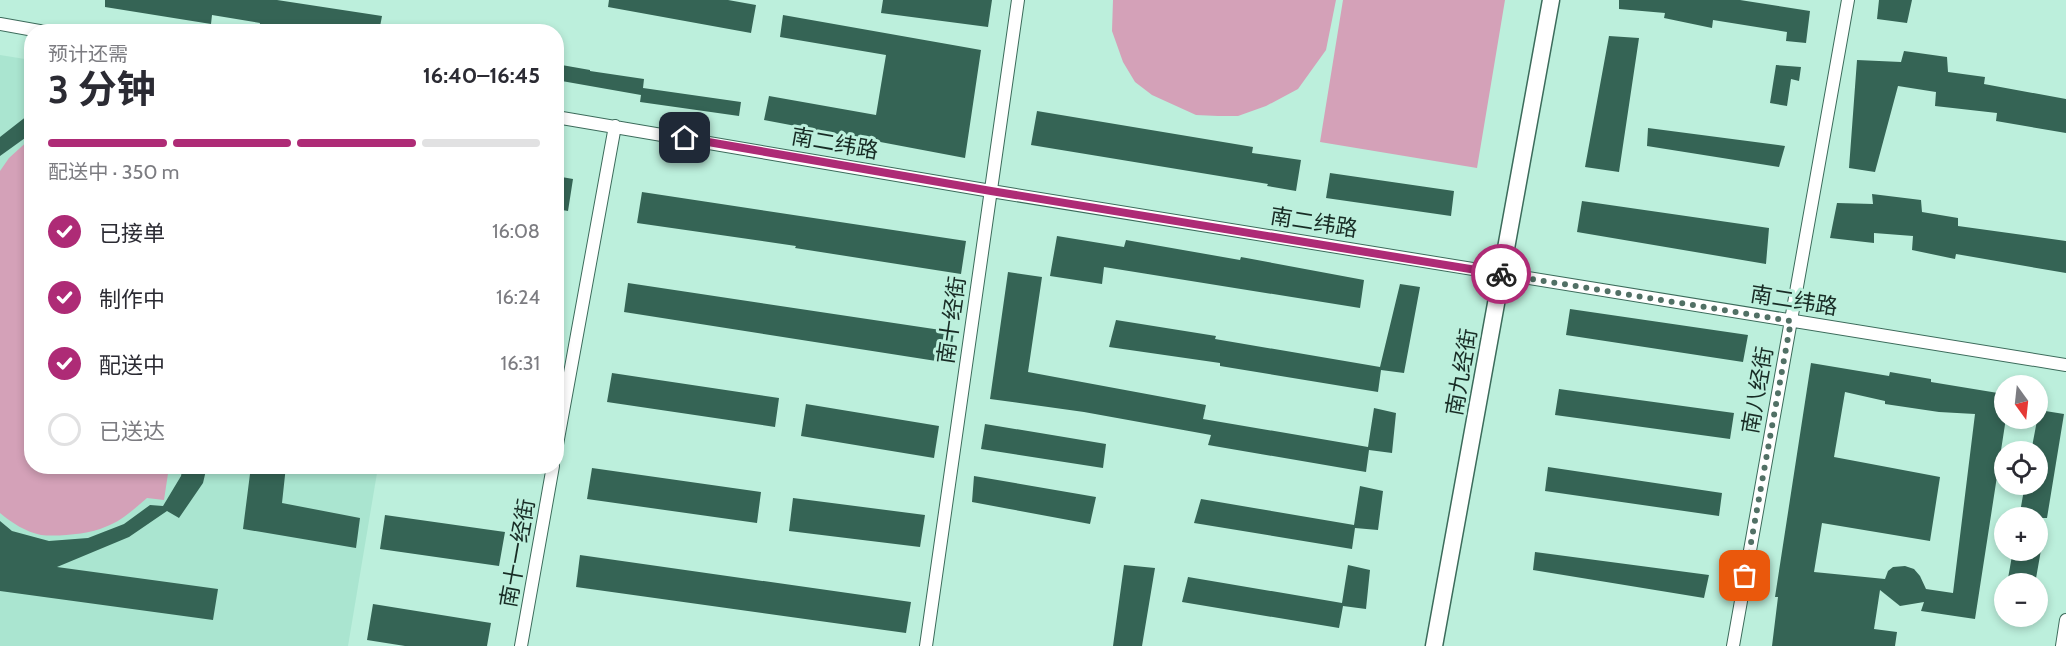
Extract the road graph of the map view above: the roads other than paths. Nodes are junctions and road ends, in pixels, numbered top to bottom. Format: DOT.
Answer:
graph roads {
  1 [pos="1018,0"];
  2 [pos="1551,0"];
  3 [pos="1848,0"];
  4 [pos="0,24"];
  5 [pos="24,28"];
  6 [pos="564,118"];
  7 [pos="615,126"];
  8 [pos="991,191"];
  9 [pos="1501,274"];
  10 [pos="1791,321"];
  11 [pos="2066,365"];
  12 [pos="564,406"];
  13 [pos="553,474"];
  14 [pos="2066,620"];
  15 [pos="521,646"];
  16 [pos="926,646"];
  17 [pos="1434,646"];
  18 [pos="1733,646"];
  19 [pos="2062,646"];
  1 -- 8 [label="street, 南十经街"];
  2 -- 9 [label="main road, 南九经街"];
  3 -- 10 [label="street, 南八经街"];
  4 -- 5 [label="street"];
  6 -- 7 [label="street, 南二纬路"];
  7 -- 8 [label="street, 南二纬路"];
  7 -- 12 [label="street"];
  8 -- 9 [label="street, 南二纬路"];
  8 -- 16 [label="street, 南十经街"];
  9 -- 10 [label="street, 南二纬路"];
  9 -- 17 [label="main road, 南九经街"];
  10 -- 11 [label="street, 南二纬路"];
  10 -- 18 [label="street, 南八经街"];
  13 -- 15 [label="street, 南十一经街"];
  14 -- 19 [label="street"];
}
